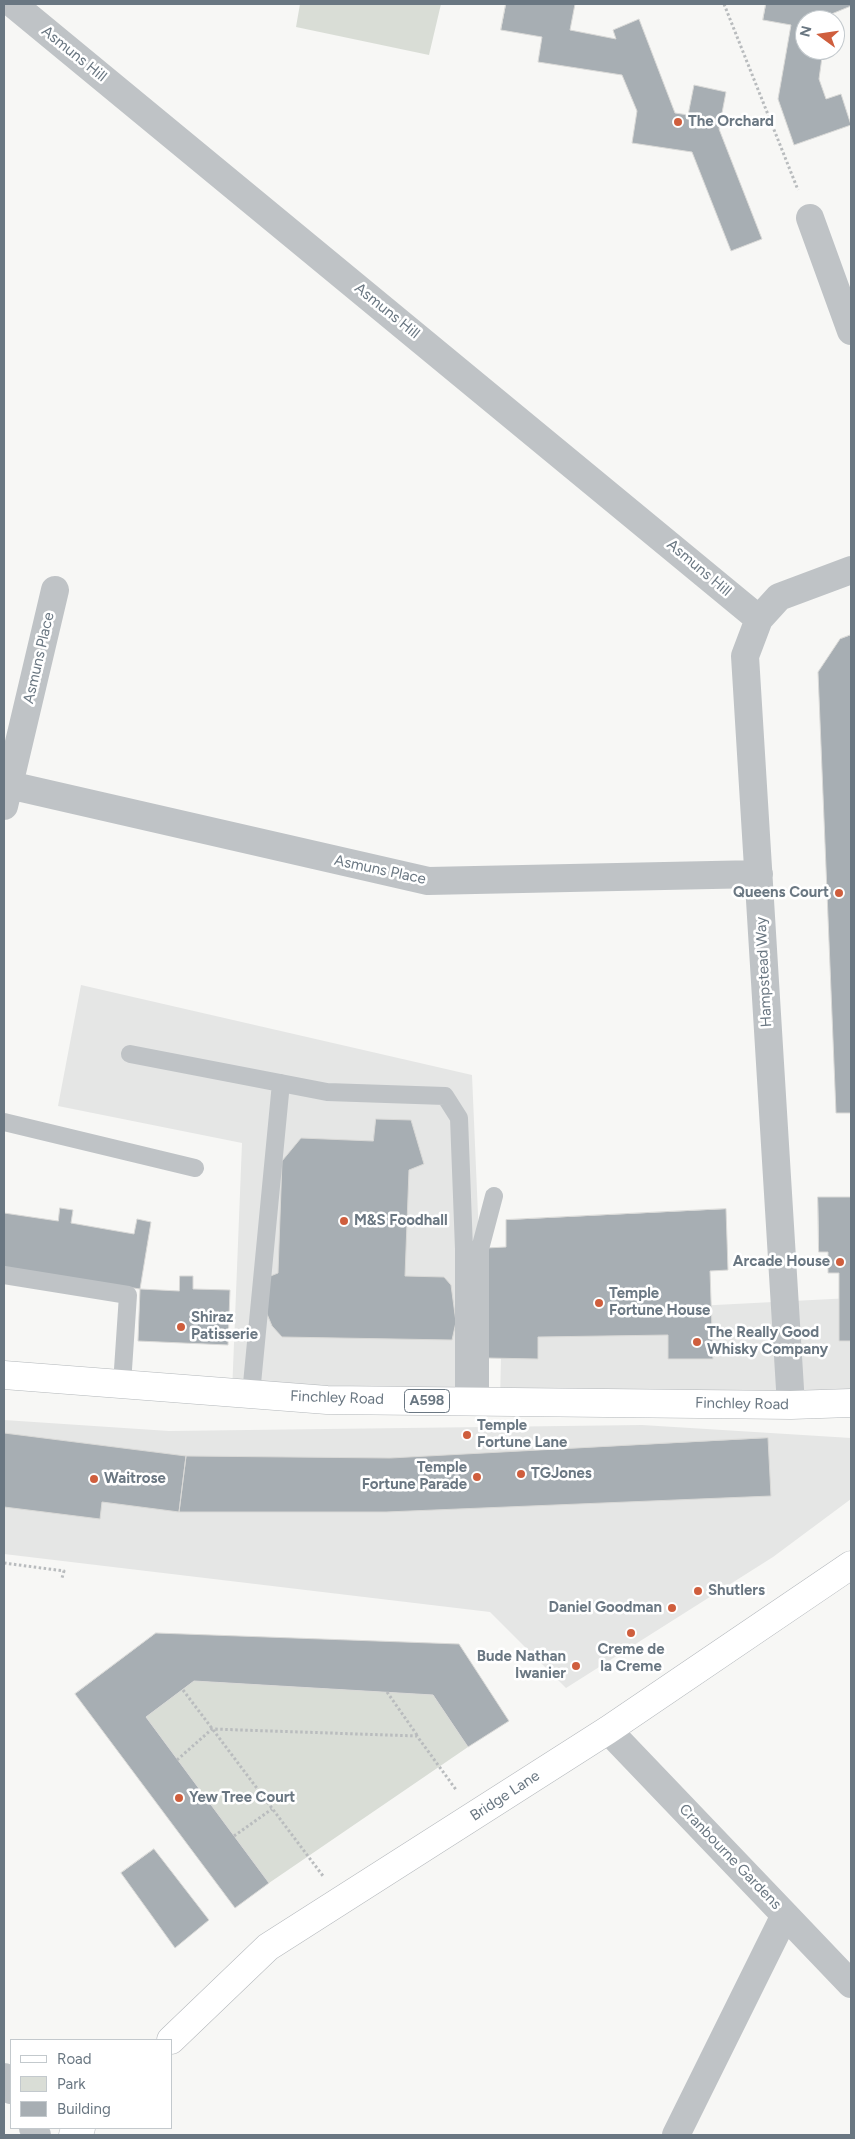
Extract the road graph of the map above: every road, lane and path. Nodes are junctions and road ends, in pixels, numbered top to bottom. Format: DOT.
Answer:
graph roads {
  1 [pos="13,4"];
  2 [pos="724,4"];
  3 [pos="810,218"];
  4 [pos="851,330"];
  5 [pos="851,570"];
  6 [pos="55,590"];
  7 [pos="759,619"];
  8 [pos="7,796"];
  9 [pos="759,874"];
  10 [pos="130,1054"];
  11 [pos="281,1083"];
  12 [pos="4,1122"];
  13 [pos="195,1168"];
  14 [pos="494,1196"];
  15 [pos="4,1275"];
  16 [pos="4,1375"];
  17 [pos="122,1384"];
  18 [pos="251,1394"];
  19 [pos="472,1401"];
  20 [pos="851,1403"];
  21 [pos="791,1405"];
  22 [pos="4,1564"];
  23 [pos="851,1565"];
  24 [pos="62,1578"];
  25 [pos="183,1690"];
  26 [pos="388,1692"];
  27 [pos="212,1729"];
  28 [pos="608,1730"];
  29 [pos="417,1736"];
  30 [pos="177,1760"];
  31 [pos="272,1809"];
  32 [pos="474,1815"];
  33 [pos="234,1836"];
  34 [pos="341,1900"];
  35 [pos="785,1915"];
  36 [pos="851,1984"];
  37 [pos="172,2039"];
  38 [pos="4,2077"];
  39 [pos="10,2088"];
  40 [pos="676,2135"];
  1 -- 7 [label="street, Asmuns Hill"];
  2 -- 3 [label="path"];
  3 -- 4 [label="street"];
  5 -- 7 [label="street, Hampstead Way"];
  6 -- 8 [label="street, Asmuns Place"];
  7 -- 9 [label="street, Hampstead Way"];
  8 -- 9 [label="street, Asmuns Place"];
  9 -- 21 [label="street, Hampstead Way"];
  10 -- 11 [label="lane"];
  11 -- 18 [label="lane"];
  11 -- 19 [label="lane"];
  12 -- 13 [label="lane"];
  14 -- 19 [label="lane"];
  15 -- 17 [label="lane"];
  16 -- 17 [label="street, Finchley Road / A598"];
  17 -- 18 [label="street, Finchley Road / A598"];
  18 -- 19 [label="street, Finchley Road / A598"];
  19 -- 21 [label="street, Finchley Road / A598"];
  20 -- 21 [label="street, Finchley Road / A598"];
  22 -- 24 [label="path"];
  23 -- 28 [label="street, Bridge Lane"];
  25 -- 27 [label="path"];
  26 -- 29 [label="path"];
  27 -- 29 [label="path"];
  27 -- 30 [label="path"];
  27 -- 31 [label="path"];
  28 -- 32 [label="street, Bridge Lane"];
  28 -- 35 [label="street, Cranbourne Gardens"];
  29 -- 32 [label="path"];
  31 -- 33 [label="path"];
  31 -- 34 [label="path"];
  32 -- 34 [label="street, Bridge Lane"];
  34 -- 37 [label="street, Bridge Lane"];
  35 -- 36 [label="street"];
  35 -- 40 [label="street, Cranbourne Gardens"];
  38 -- 39 [label="street"];
}
